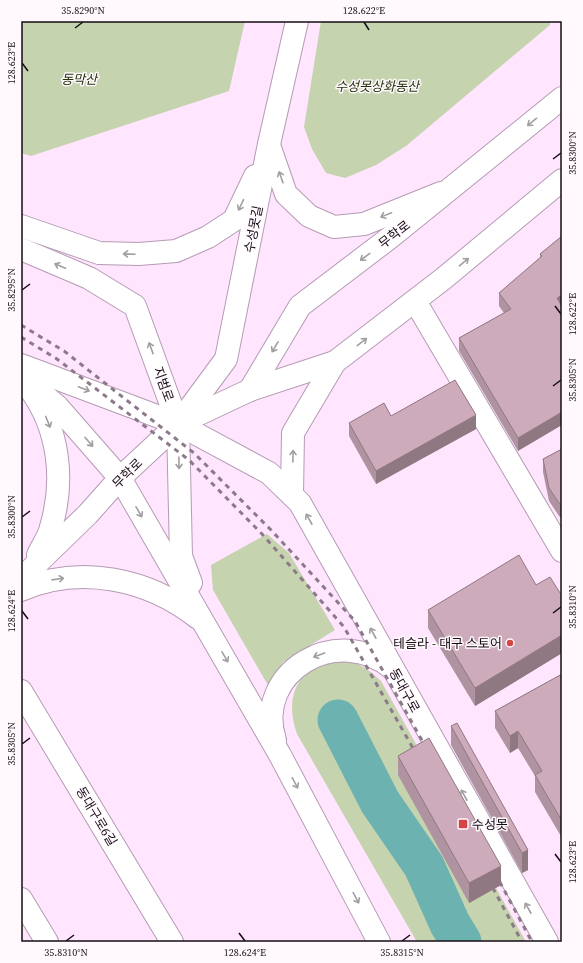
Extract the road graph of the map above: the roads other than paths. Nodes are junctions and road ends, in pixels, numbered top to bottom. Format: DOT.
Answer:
graph roads {
  1 [pos="297,21"];
  2 [pos="562,98"];
  3 [pos="269,144"];
  4 [pos="562,180"];
  5 [pos="448,190"];
  6 [pos="21,226"];
  7 [pos="21,249"];
  8 [pos="415,301"];
  9 [pos="335,362"];
  10 [pos="21,365"];
  11 [pos="21,376"];
  12 [pos="250,390"];
  13 [pos="178,424"];
  14 [pos="120,478"];
  15 [pos="292,494"];
  16 [pos="562,551"];
  17 [pos="25,574"];
  18 [pos="21,590"];
  19 [pos="205,623"];
  20 [pos="394,670"];
  21 [pos="21,691"];
  22 [pos="280,755"];
  23 [pos="21,899"];
  24 [pos="47,942"];
  25 [pos="172,942"];
  26 [pos="379,942"];
  27 [pos="547,942"];
  1 -- 3 [label="main road, 수성못길"];
  2 -- 5 [label="main road, 무학로, one-way"];
  5 -- 3 [label="main road, one-way"];
  3 -- 6 [label="main road, one-way"];
  3 -- 13 [label="main road, 수성못길"];
  8 -- 4 [label="main road, 무학로, one-way"];
  5 -- 12 [label="main road, 무학로, one-way"];
  13 -- 7 [label="main road, 지범로, one-way"];
  9 -- 8 [label="main road, 무학로, one-way"];
  8 -- 16 [label="main road"];
  9 -- 12 [label="main road, 무학로"];
  15 -- 9 [label="main road, one-way"];
  10 -- 13 [label="main road, 지범로, one-way"];
  11 -- 14 [label="main road, one-way"];
  11 -- 17 [label="main road, one-way"];
  12 -- 13 [label="main road, 무학로"];
  13 -- 14 [label="main road, 무학로"];
  13 -- 15 [label="main road, 동대구로"];
  13 -- 19 [label="main road, one-way"];
  14 -- 17 [label="main road, 무학로"];
  14 -- 19 [label="main road, one-way"];
  20 -- 15 [label="main road, 동대구로, one-way"];
  18 -- 19 [label="main road, one-way"];
  19 -- 22 [label="main road, one-way"];
  20 -- 22 [label="main road, one-way"];
  27 -- 20 [label="main road, 동대구로, one-way"];
  21 -- 25 [label="main road, 동대구로6길"];
  22 -- 26 [label="main road, one-way"];
  23 -- 24 [label="main road"];
}
